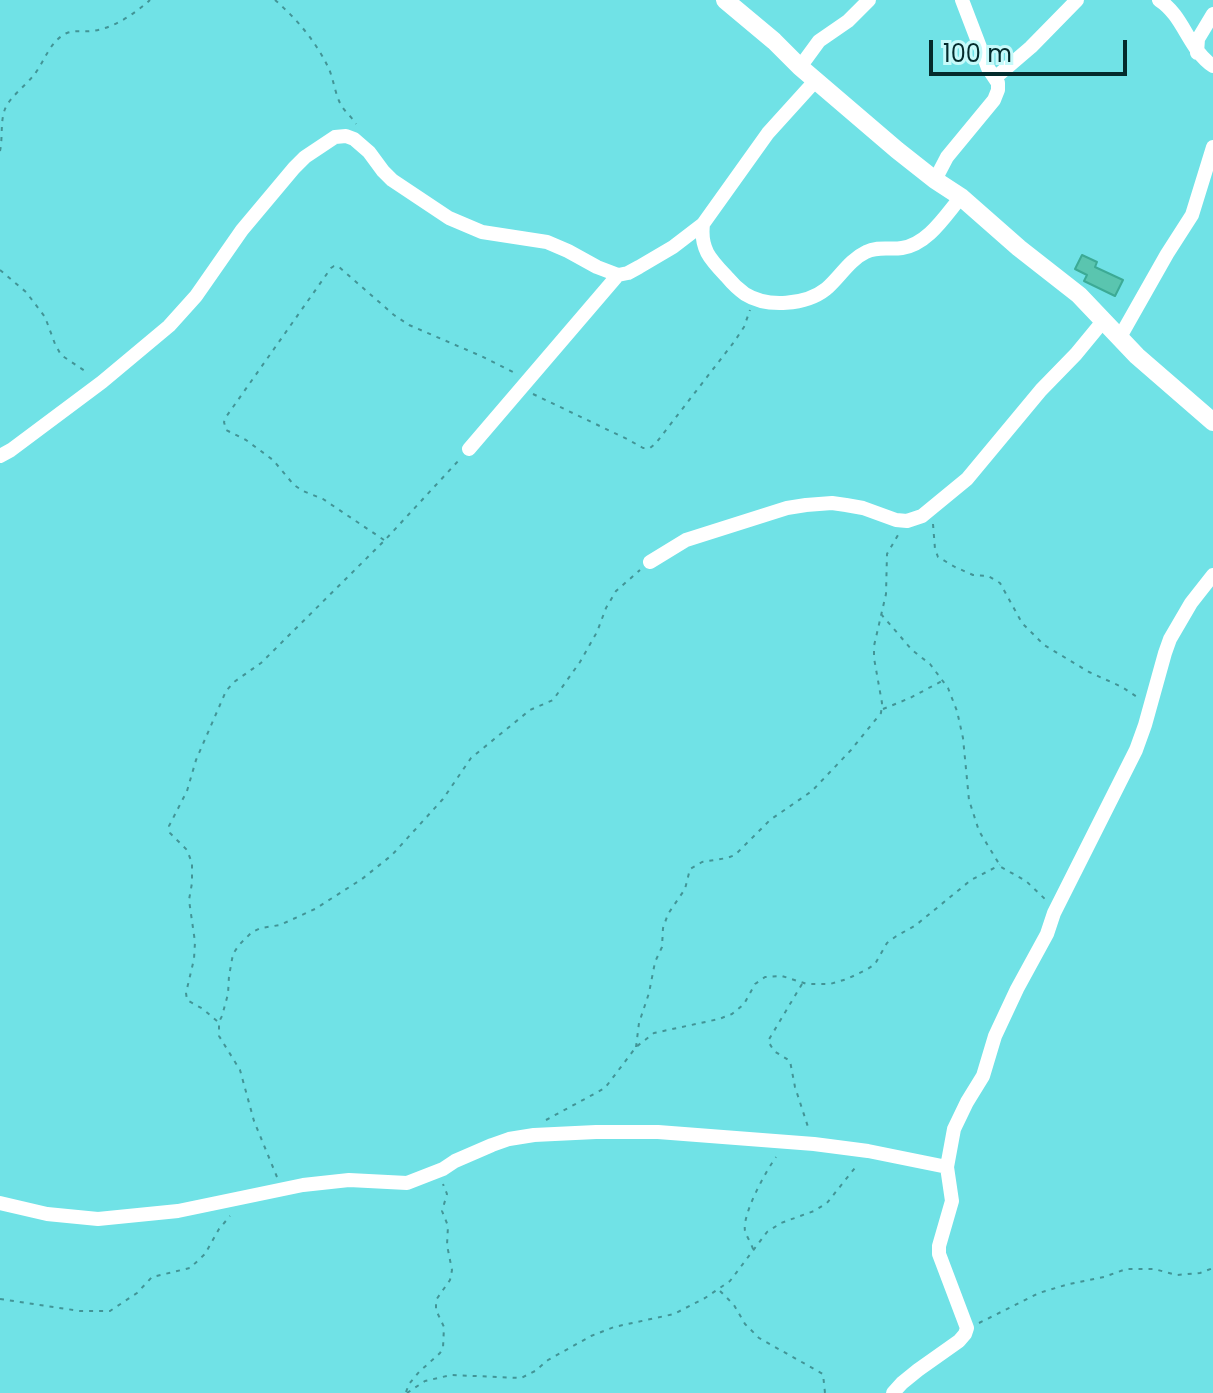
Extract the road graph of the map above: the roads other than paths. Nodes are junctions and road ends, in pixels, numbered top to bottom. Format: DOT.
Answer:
graph roads {
  1 [pos="725,0"];
  2 [pos="869,0"];
  3 [pos="962,0"];
  4 [pos="1077,0"];
  5 [pos="1159,0"];
  6 [pos="1213,14"];
  7 [pos="1197,53"];
  8 [pos="1213,66"];
  9 [pos="800,67"];
  10 [pos="996,77"];
  11 [pos="816,80"];
  12 [pos="1213,147"];
  13 [pos="935,180"];
  14 [pos="961,197"];
  15 [pos="703,224"];
  16 [pos="618,275"];
  17 [pos="1104,320"];
  18 [pos="1120,337"];
  19 [pos="1213,422"];
  20 [pos="469,449"];
  21 [pos="0,456"];
  22 [pos="650,562"];
  23 [pos="1213,575"];
  24 [pos="947,1167"];
  25 [pos="0,1203"];
  26 [pos="893,1393"];
  1 -- 9 [label="street"];
  2 -- 9 [label="street"];
  3 -- 10 [label="street"];
  4 -- 10 [label="street"];
  5 -- 7 [label="street"];
  6 -- 7 [label="street"];
  7 -- 8 [label="street"];
  9 -- 11 [label="street"];
  10 -- 13 [label="street"];
  11 -- 13 [label="street"];
  11 -- 15 [label="street"];
  12 -- 18 [label="street"];
  13 -- 14 [label="street"];
  14 -- 15 [label="street"];
  14 -- 17 [label="street"];
  15 -- 16 [label="street"];
  16 -- 20 [label="street"];
  16 -- 21 [label="street"];
  17 -- 18 [label="street"];
  17 -- 22 [label="street"];
  18 -- 19 [label="street"];
  23 -- 24 [label="street"];
  24 -- 25 [label="street"];
  24 -- 26 [label="street"];
}
